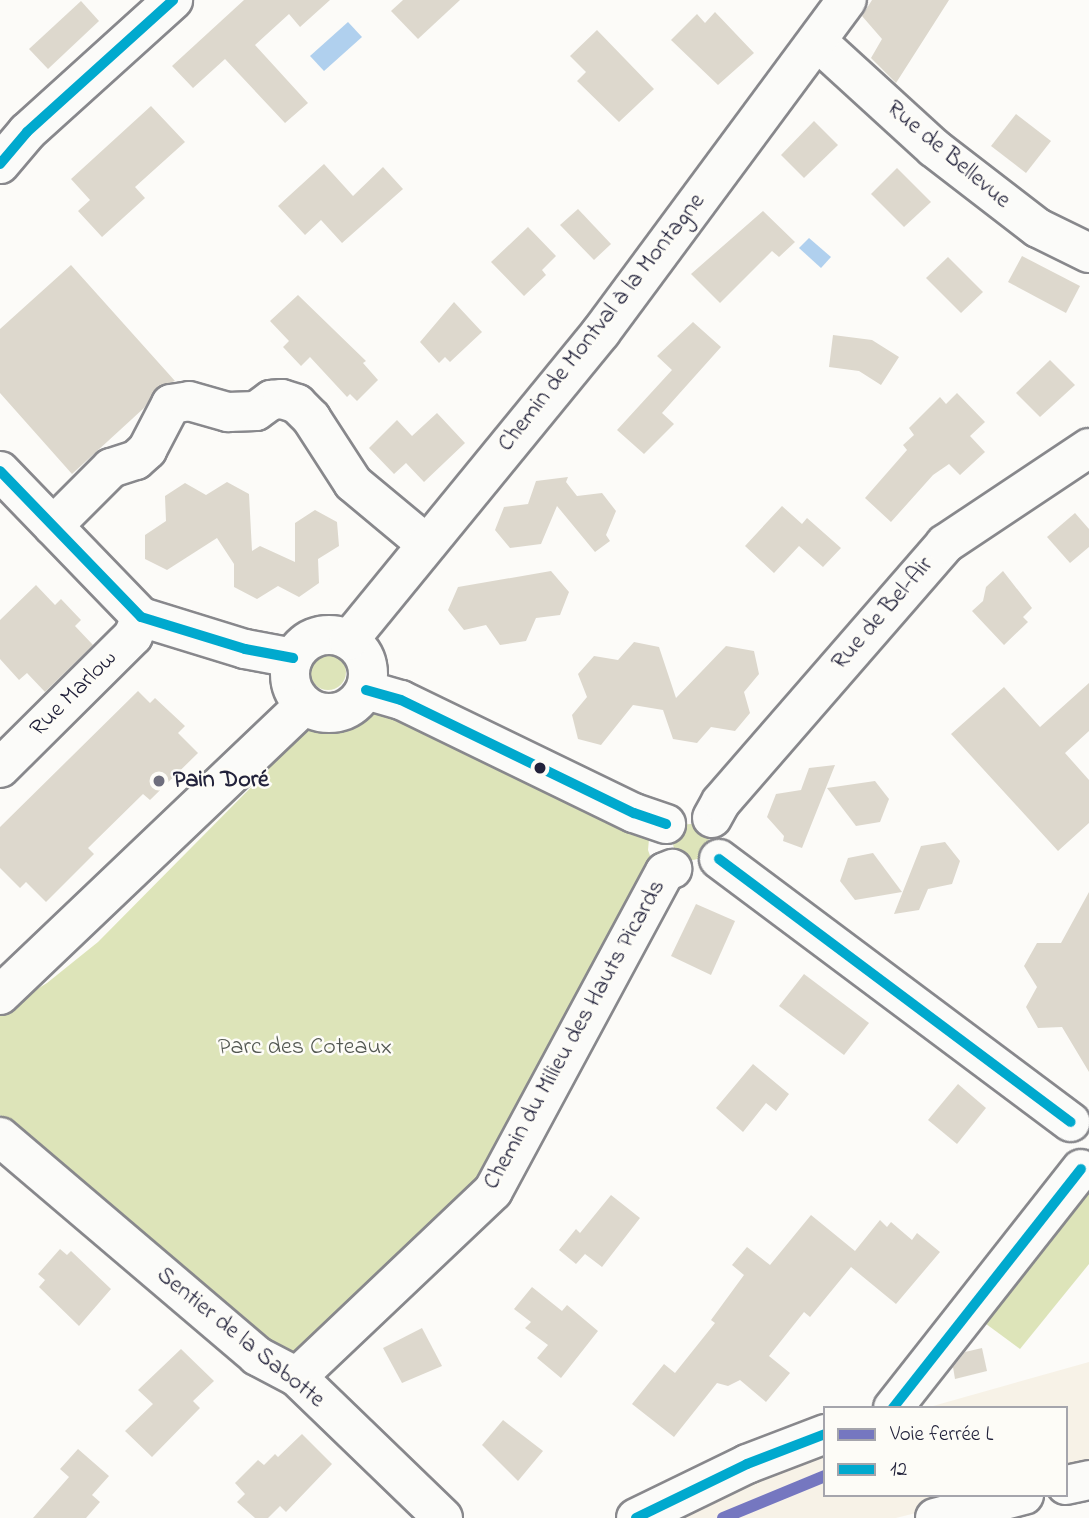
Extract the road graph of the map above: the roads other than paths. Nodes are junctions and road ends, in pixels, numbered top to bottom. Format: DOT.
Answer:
graph roads {
  1 [pos="173,0"];
  2 [pos="847,0"];
  3 [pos="818,42"];
  4 [pos="0,164"];
  5 [pos="1089,253"];
  6 [pos="1089,448"];
  7 [pos="0,471"];
  8 [pos="53,526"];
  9 [pos="425,543"];
  10 [pos="141,617"];
  11 [pos="349,640"];
  12 [pos="293,657"];
  13 [pos="366,690"];
  14 [pos="304,705"];
  15 [pos="0,768"];
  16 [pos="712,818"];
  17 [pos="666,824"];
  18 [pos="719,859"];
  19 [pos="672,869"];
  20 [pos="5,983"];
  21 [pos="1079,1112"];
  22 [pos="0,1137"];
  23 [pos="1085,1171"];
  24 [pos="297,1377"];
  25 [pos="895,1406"];
  26 [pos="823,1435"];
  27 [pos="1089,1480"];
  28 [pos="1068,1485"];
  29 [pos="1016,1497"];
  30 [pos="443,1518"];
  31 [pos="636,1518"];
  32 [pos="935,1518"];
  1 -- 4 [label="street"];
  2 -- 3 [label="street, Chemin de Montval à la Montagne"];
  3 -- 5 [label="street, Rue de Bellevue"];
  3 -- 9 [label="street, Chemin de Montval à la Montagne"];
  6 -- 16 [label="street, Rue de Bel-Air"];
  7 -- 8 [label="street"];
  8 -- 9 [label="street"];
  8 -- 10 [label="street"];
  9 -- 11 [label="street, Chemin de Montval à la Montagne"];
  10 -- 12 [label="street"];
  10 -- 15 [label="street, Rue Marlow"];
  11 -- 12 [label="street"];
  11 -- 13 [label="street"];
  12 -- 14 [label="street"];
  13 -- 14 [label="street"];
  13 -- 17 [label="street"];
  14 -- 20 [label="street"];
  16 -- 17 [label="street"];
  16 -- 18 [label="street"];
  17 -- 19 [label="street"];
  18 -- 19 [label="street"];
  18 -- 21 [label="street"];
  19 -- 24 [label="street, Chemin du Milieu des Hauts Picards"];
  21 -- 23 [label="street"];
  22 -- 24 [label="street, Sentier de la Sabotte"];
  23 -- 25 [label="street"];
  24 -- 30 [label="street, Sentier de la Sabotte"];
  26 -- 31 [label="street"];
  27 -- 28 [label="street"];
  29 -- 32 [label="street"];
}
